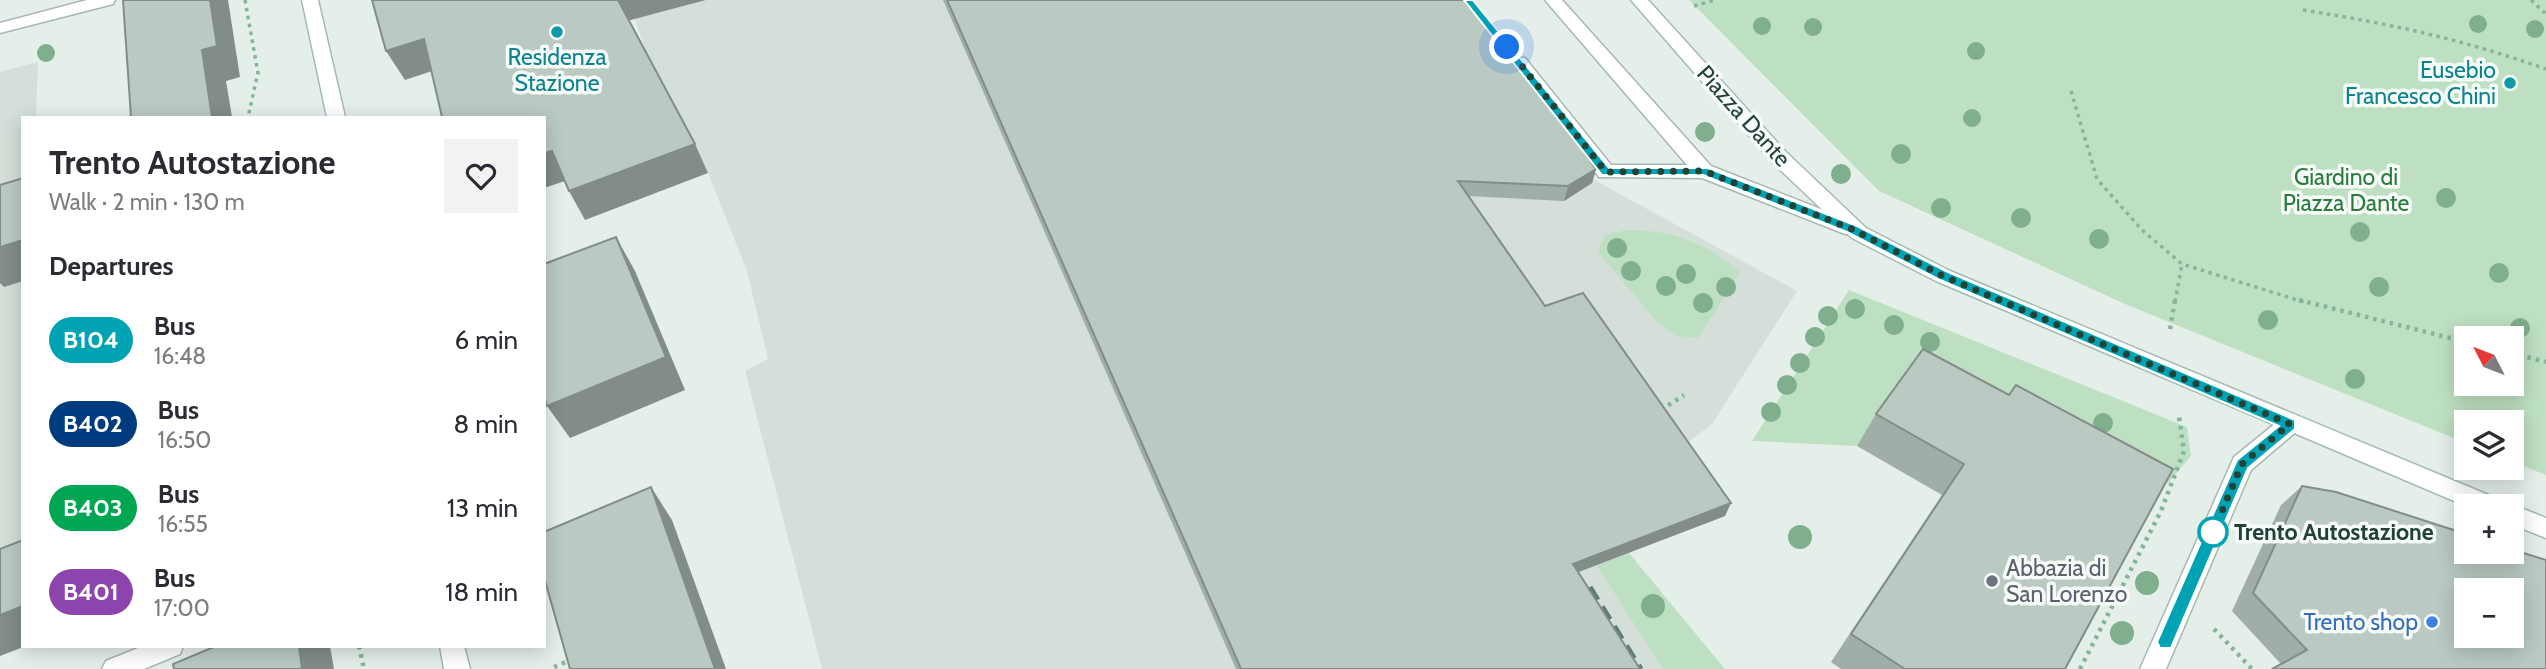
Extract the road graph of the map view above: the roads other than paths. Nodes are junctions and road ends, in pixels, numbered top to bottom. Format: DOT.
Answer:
graph roads {
  1 [pos="107,0"];
  2 [pos="310,0"];
  3 [pos="1553,0"];
  4 [pos="1639,0"];
  5 [pos="0,28"];
  6 [pos="1507,47"];
  7 [pos="336,116"];
  8 [pos="1704,171"];
  9 [pos="1852,229"];
  10 [pos="2290,424"];
  11 [pos="2461,494"];
  12 [pos="166,648"];
  13 [pos="452,648"];
  14 [pos="115,669"];
  15 [pos="457,669"];
  16 [pos="2153,669"];
  1 -- 5 [label="main road"];
  2 -- 7 [label="main road"];
  3 -- 8 [label="main road, Piazza Dante"];
  4 -- 9 [label="main road, Piazza Dante"];
  6 -- 8 [label="main road, Piazza Dante"];
  8 -- 9 [label="main road, Piazza Dante"];
  9 -- 10 [label="main road, Piazza Dante"];
  10 -- 11 [label="main road, Piazza Dante"];
  10 -- 16 [label="main road"];
  12 -- 14 [label="main road"];
  13 -- 15 [label="main road"];
}
